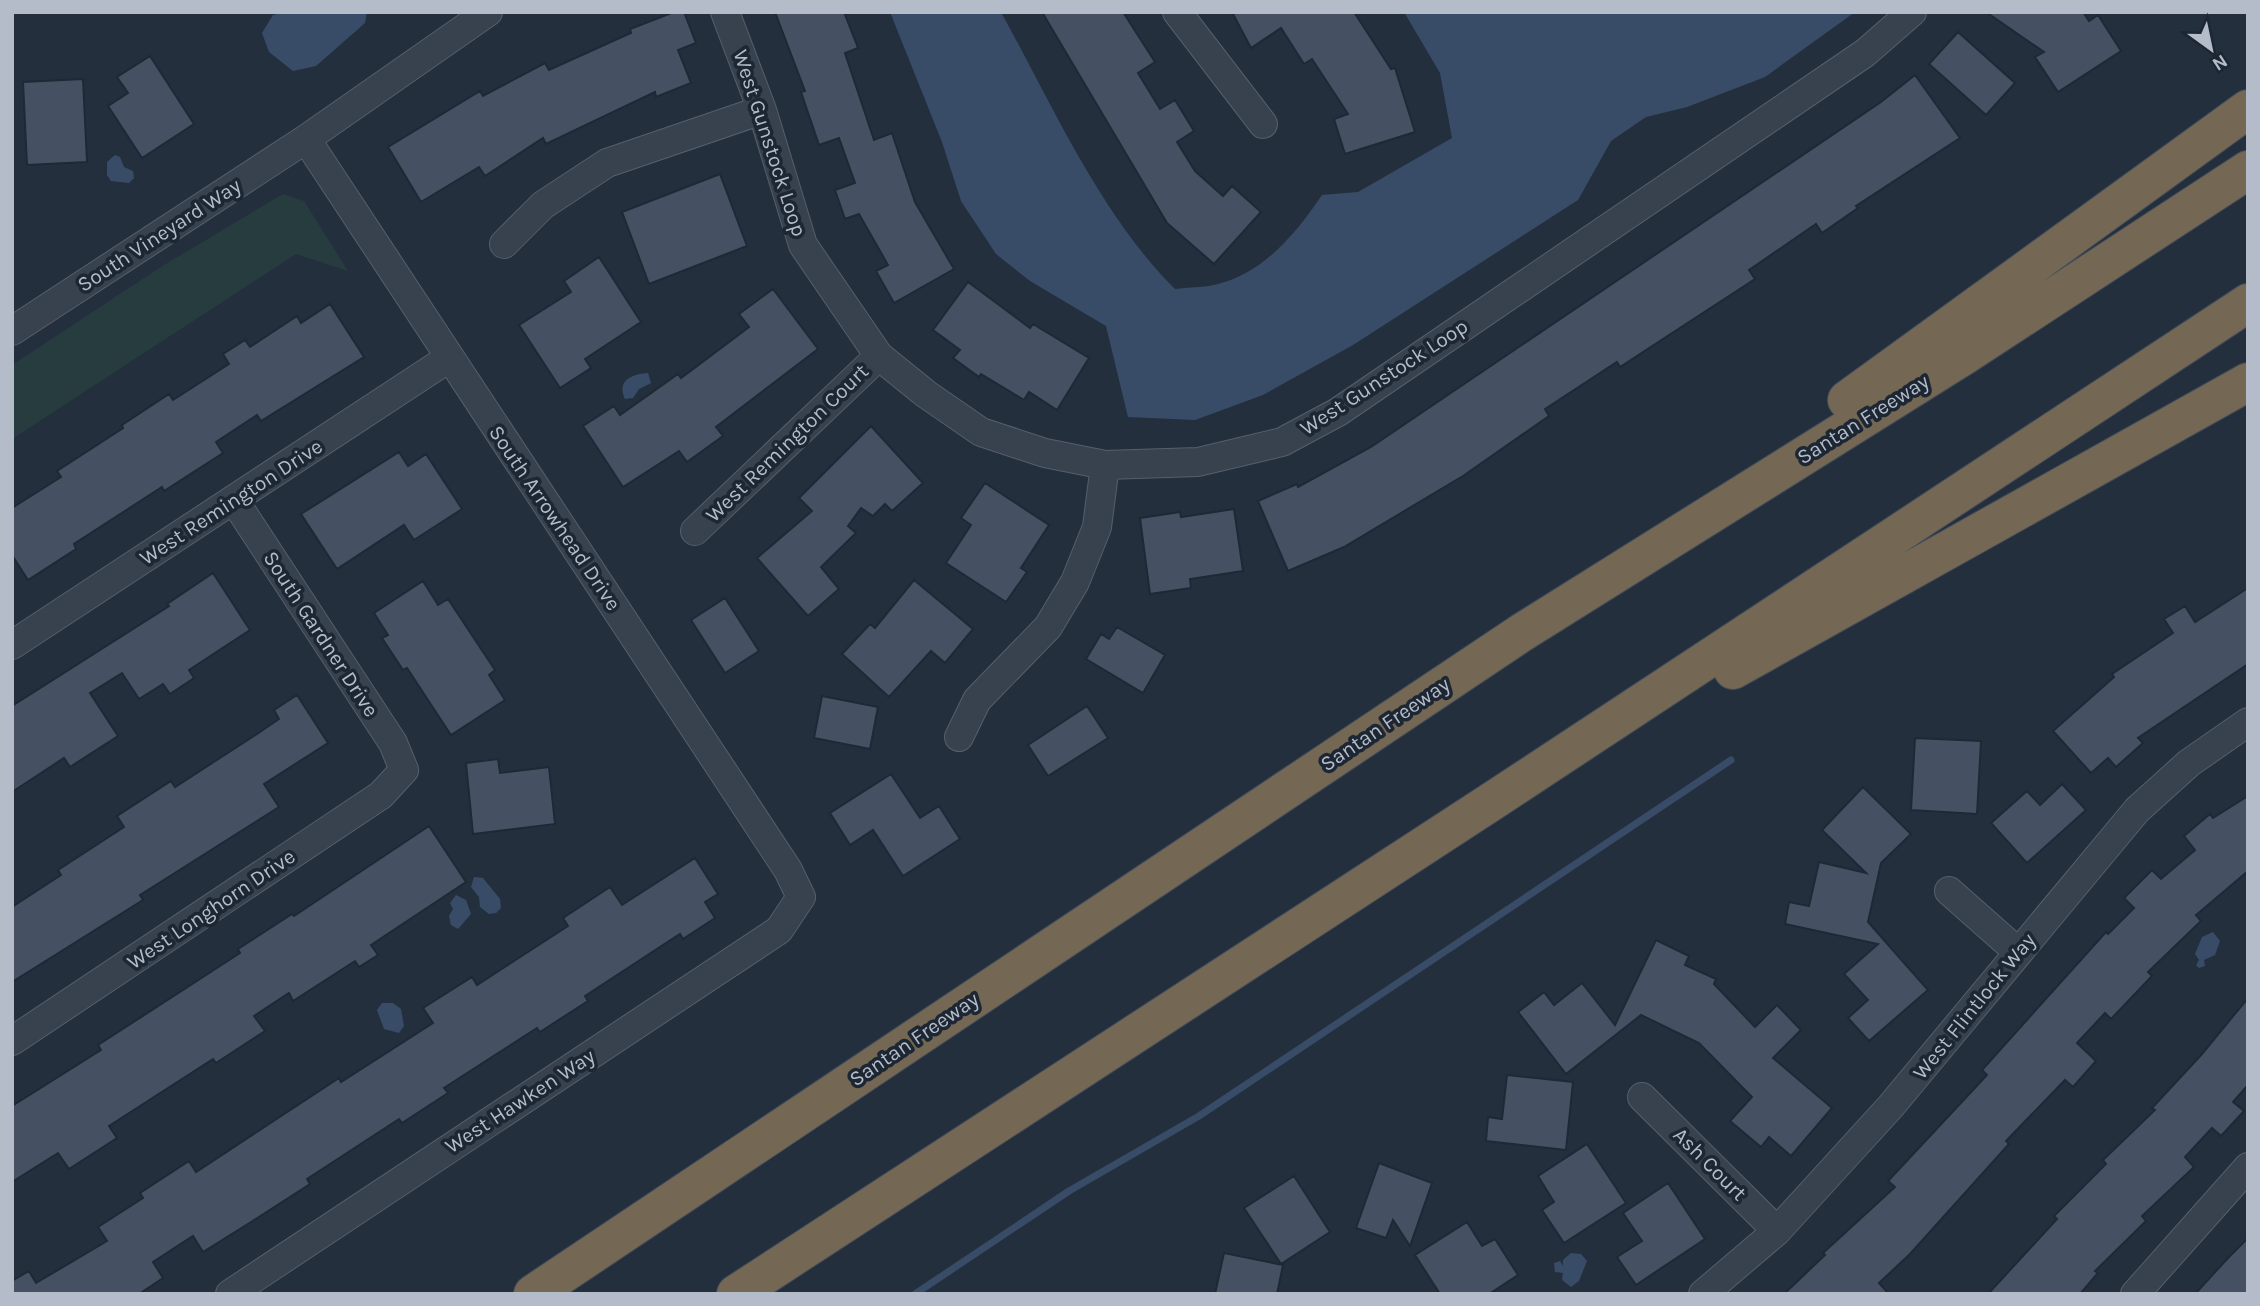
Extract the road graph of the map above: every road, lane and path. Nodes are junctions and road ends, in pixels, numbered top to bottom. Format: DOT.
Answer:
graph roads {
  1 [pos="488,12"];
  2 [pos="725,12"];
  3 [pos="1177,12"];
  4 [pos="1912,12"];
  5 [pos="2248,109"];
  6 [pos="762,110"];
  7 [pos="1264,124"];
  8 [pos="306,139"];
  9 [pos="2248,170"];
  10 [pos="504,244"];
  11 [pos="2248,303"];
  12 [pos="12,331"];
  13 [pos="879,356"];
  14 [pos="449,358"];
  15 [pos="2248,382"];
  16 [pos="1105,465"];
  17 [pos="233,500"];
  18 [pos="695,531"];
  19 [pos="1521,634"];
  20 [pos="12,645"];
  21 [pos="2248,722"];
  22 [pos="959,737"];
  23 [pos="404,770"];
  24 [pos="1497,798"];
  25 [pos="1948,891"];
  26 [pos="801,897"];
  27 [pos="2018,952"];
  28 [pos="12,1041"];
  29 [pos="1642,1097"];
  30 [pos="2248,1167"];
  31 [pos="1777,1231"];
  32 [pos="230,1294"];
  33 [pos="533,1294"];
  34 [pos="736,1294"];
  35 [pos="1703,1294"];
  36 [pos="2135,1294"];
  1 -- 8 [label="street, South Vineyard Way"];
  2 -- 6 [label="street, West Gunstock Loop"];
  3 -- 7 [label="street"];
  4 -- 16 [label="street, West Gunstock Loop"];
  5 -- 19 [label="highway"];
  6 -- 10 [label="street"];
  6 -- 13 [label="street, West Gunstock Loop"];
  8 -- 12 [label="street, South Vineyard Way"];
  8 -- 14 [label="street, South Arrowhead Drive"];
  9 -- 19 [label="highway, Santan Freeway"];
  11 -- 24 [label="highway"];
  13 -- 16 [label="street, West Gunstock Loop"];
  13 -- 18 [label="street, West Remington Court"];
  14 -- 17 [label="street, West Remington Drive"];
  14 -- 26 [label="street, South Arrowhead Drive"];
  15 -- 24 [label="highway"];
  16 -- 22 [label="street"];
  17 -- 20 [label="street, West Remington Drive"];
  17 -- 23 [label="street, South Gardner Drive"];
  19 -- 33 [label="highway, Santan Freeway"];
  21 -- 27 [label="street, West Flintlock Way"];
  23 -- 28 [label="street, West Longhorn Drive"];
  24 -- 34 [label="highway"];
  25 -- 27 [label="street"];
  26 -- 32 [label="street, West Hawken Way"];
  27 -- 31 [label="street, West Flintlock Way"];
  29 -- 31 [label="street, Ash Court"];
  30 -- 36 [label="street"];
  31 -- 35 [label="street, West Flintlock Way"];
}
